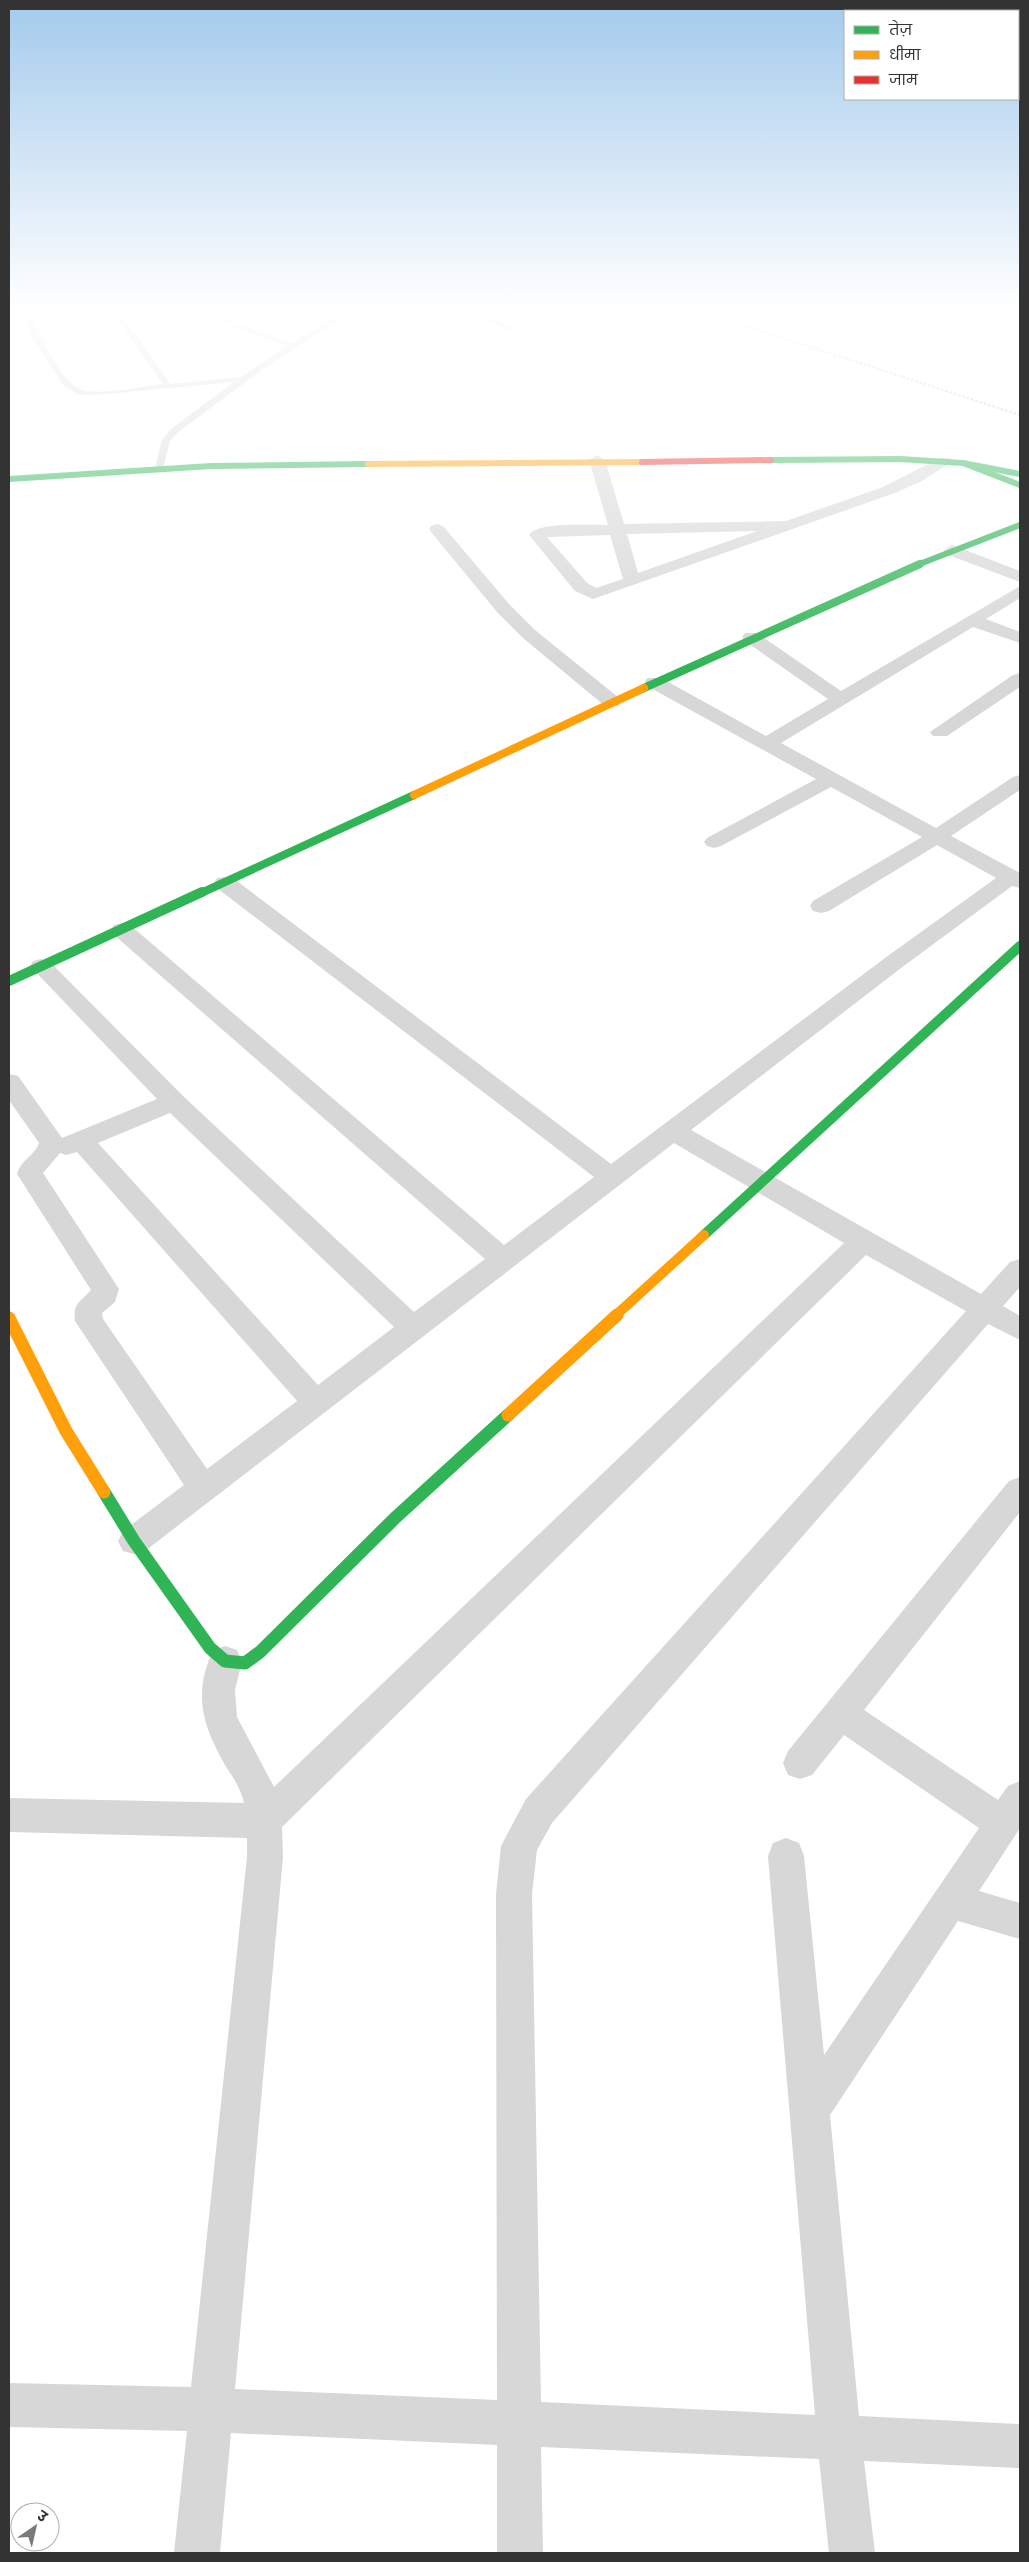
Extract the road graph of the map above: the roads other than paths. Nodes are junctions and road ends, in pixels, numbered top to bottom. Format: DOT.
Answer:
graph roads {
  1 [pos="179,430"];
  2 [pos="597,460"];
  3 [pos="945,461"];
  4 [pos="963,463"];
  5 [pos="159,468"];
  6 [pos="1020,474"];
  7 [pos="9,479"];
  8 [pos="1020,485"];
  9 [pos="785,526"];
  10 [pos="1019,527"];
  11 [pos="437,529"];
  12 [pos="616,529"];
  13 [pos="952,550"];
  14 [pos="1020,577"];
  15 [pos="632,581"];
  16 [pos="1020,591"];
  17 [pos="972,620"];
  18 [pos="751,637"];
  19 [pos="1020,638"];
  20 [pos="1020,680"];
  21 [pos="654,682"];
  22 [pos="841,699"];
  23 [pos="612,702"];
  24 [pos="940,732"];
  25 [pos="766,744"];
  26 [pos="830,779"];
  27 [pos="1020,781"];
  28 [pos="936,837"];
  29 [pos="714,842"];
  30 [pos="1016,880"];
  31 [pos="226,883"];
  32 [pos="822,906"];
  33 [pos="122,930"];
  34 [pos="1020,946"];
  35 [pos="41,966"];
  36 [pos="9,981"];
  37 [pos="9,1082"];
  38 [pos="174,1102"];
  39 [pos="673,1131"];
  40 [pos="81,1140"];
  41 [pos="49,1153"];
  42 [pos="611,1178"];
  43 [pos="760,1183"];
  44 [pos="863,1241"];
  45 [pos="504,1260"];
  46 [pos="1020,1269"];
  47 [pos="984,1310"];
  48 [pos="9,1318"];
  49 [pos="413,1328"];
  50 [pos="1020,1329"];
  51 [pos="316,1401"];
  52 [pos="203,1488"];
  53 [pos="1020,1490"];
  54 [pos="134,1541"];
  55 [pos="225,1661"];
  56 [pos="840,1713"];
  57 [pos="800,1764"];
  58 [pos="1011,1811"];
  59 [pos="9,1817"];
  60 [pos="264,1821"];
  61 [pos="786,1856"];
  62 [pos="951,1901"];
  63 [pos="1020,1921"];
  64 [pos="809,2111"];
  65 [pos="9,2405"];
  66 [pos="212,2410"];
  67 [pos="519,2424"];
  68 [pos="839,2439"];
  69 [pos="1020,2446"];
  70 [pos="197,2553"];
  71 [pos="520,2553"];
  72 [pos="852,2553"];
  1 -- 5 [label="lane"];
  2 -- 3 [label="main road"];
  2 -- 5 [label="main road"];
  2 -- 12 [label="street"];
  3 -- 4 [label="main road"];
  3 -- 9 [label="street"];
  4 -- 6 [label="main road"];
  4 -- 8 [label="main road"];
  5 -- 7 [label="main road"];
  9 -- 12 [label="street"];
  9 -- 15 [label="street"];
  10 -- 13 [label="main road"];
  11 -- 23 [label="street"];
  12 -- 15 [label="street"];
  12 -- 15 [label="street"];
  13 -- 14 [label="street"];
  13 -- 18 [label="main road"];
  16 -- 17 [label="street"];
  17 -- 19 [label="street"];
  17 -- 22 [label="street"];
  18 -- 21 [label="main road"];
  18 -- 22 [label="street"];
  20 -- 24 [label="street"];
  21 -- 23 [label="main road"];
  21 -- 25 [label="street"];
  22 -- 25 [label="street"];
  23 -- 31 [label="main road"];
  25 -- 26 [label="street"];
  26 -- 28 [label="street"];
  26 -- 29 [label="street"];
  27 -- 28 [label="street"];
  28 -- 30 [label="street"];
  28 -- 32 [label="street"];
  30 -- 39 [label="street"];
  31 -- 33 [label="main road"];
  31 -- 42 [label="street"];
  33 -- 35 [label="main road"];
  33 -- 45 [label="street"];
  34 -- 43 [label="main road"];
  35 -- 36 [label="main road"];
  35 -- 38 [label="street"];
  37 -- 41 [label="street"];
  38 -- 40 [label="street"];
  38 -- 49 [label="street"];
  39 -- 42 [label="street"];
  39 -- 43 [label="street"];
  40 -- 41 [label="street"];
  40 -- 51 [label="street"];
  41 -- 52 [label="street"];
  42 -- 45 [label="street"];
  43 -- 44 [label="street"];
  43 -- 55 [label="main road"];
  44 -- 47 [label="street"];
  44 -- 60 [label="street"];
  45 -- 49 [label="street"];
  46 -- 47 [label="street"];
  47 -- 50 [label="street"];
  47 -- 67 [label="street"];
  48 -- 54 [label="main road"];
  49 -- 51 [label="street"];
  51 -- 52 [label="street"];
  52 -- 54 [label="street"];
  53 -- 56 [label="street"];
  54 -- 55 [label="main road"];
  55 -- 60 [label="street"];
  56 -- 57 [label="street"];
  56 -- 58 [label="street"];
  58 -- 62 [label="street"];
  59 -- 60 [label="street"];
  60 -- 66 [label="street"];
  61 -- 64 [label="street"];
  62 -- 63 [label="street"];
  62 -- 64 [label="street"];
  64 -- 68 [label="street"];
  65 -- 66 [label="street"];
  66 -- 67 [label="street"];
  66 -- 70 [label="street"];
  67 -- 68 [label="street"];
  67 -- 71 [label="street"];
  68 -- 69 [label="street"];
  68 -- 72 [label="street"];
}
